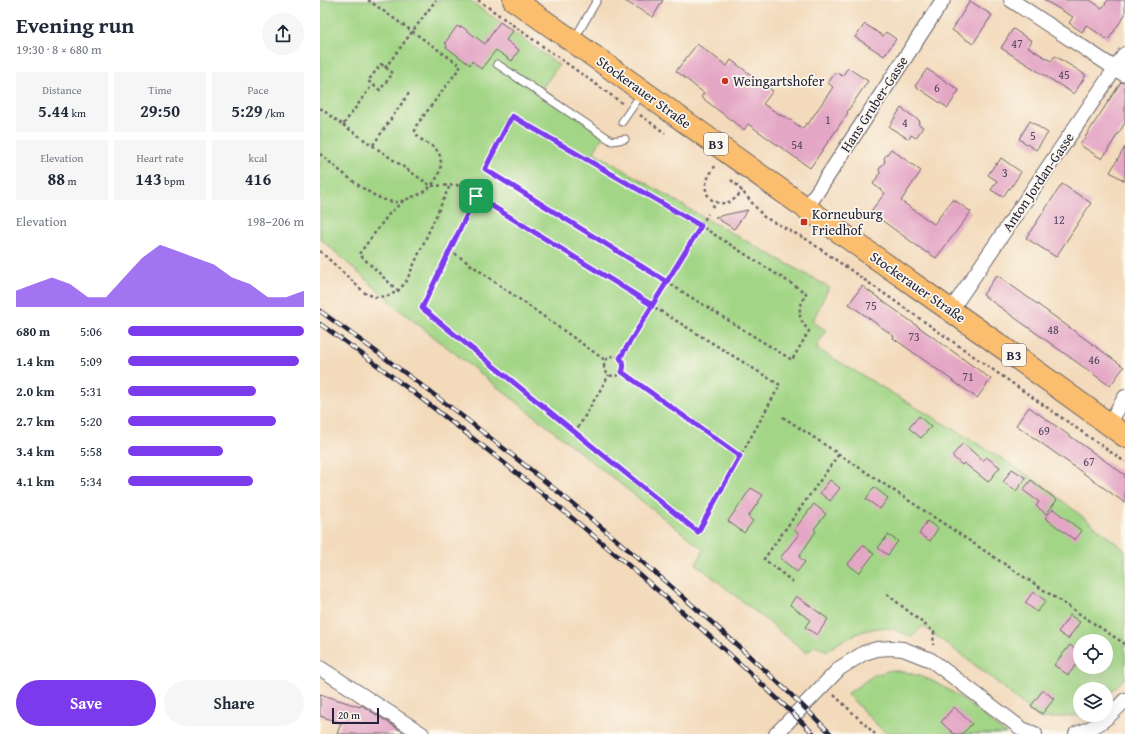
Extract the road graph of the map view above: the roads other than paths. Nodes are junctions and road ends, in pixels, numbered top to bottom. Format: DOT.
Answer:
graph roads {
  1 [pos="514,0"];
  2 [pos="597,0"];
  3 [pos="943,0"];
  4 [pos="1010,0"];
  5 [pos="574,41"];
  6 [pos="1125,54"];
  7 [pos="497,64"];
  8 [pos="1120,72"];
  9 [pos="643,91"];
  10 [pos="622,122"];
  11 [pos="625,139"];
  12 [pos="812,200"];
  13 [pos="956,302"];
  14 [pos="1125,396"];
  15 [pos="1117,430"];
  16 [pos="320,668"];
  17 [pos="1125,700"];
  18 [pos="422,734"];
  19 [pos="776,734"];
  20 [pos="1035,734"];
  21 [pos="1076,734"];
  1 -- 5 [label="main road, Stockerauer Straße / B3"];
  2 -- 5 [label="lane"];
  3 -- 12 [label="street, Hans Gruber-Gasse"];
  4 -- 8 [label="street"];
  5 -- 9 [label="main road, Stockerauer Straße / B3"];
  6 -- 8 [label="street, Anton Jordan-Gasse"];
  7 -- 11 [label="lane"];
  8 -- 13 [label="street, Anton Jordan-Gasse"];
  9 -- 10 [label="lane"];
  9 -- 12 [label="main road, Stockerauer Straße / B3"];
  12 -- 13 [label="main road, Stockerauer Straße / B3"];
  13 -- 15 [label="main road, Stockerauer Straße / B3"];
  14 -- 15 [label="street"];
  16 -- 18 [label="street"];
  17 -- 21 [label="street"];
  19 -- 20 [label="street"];
}
